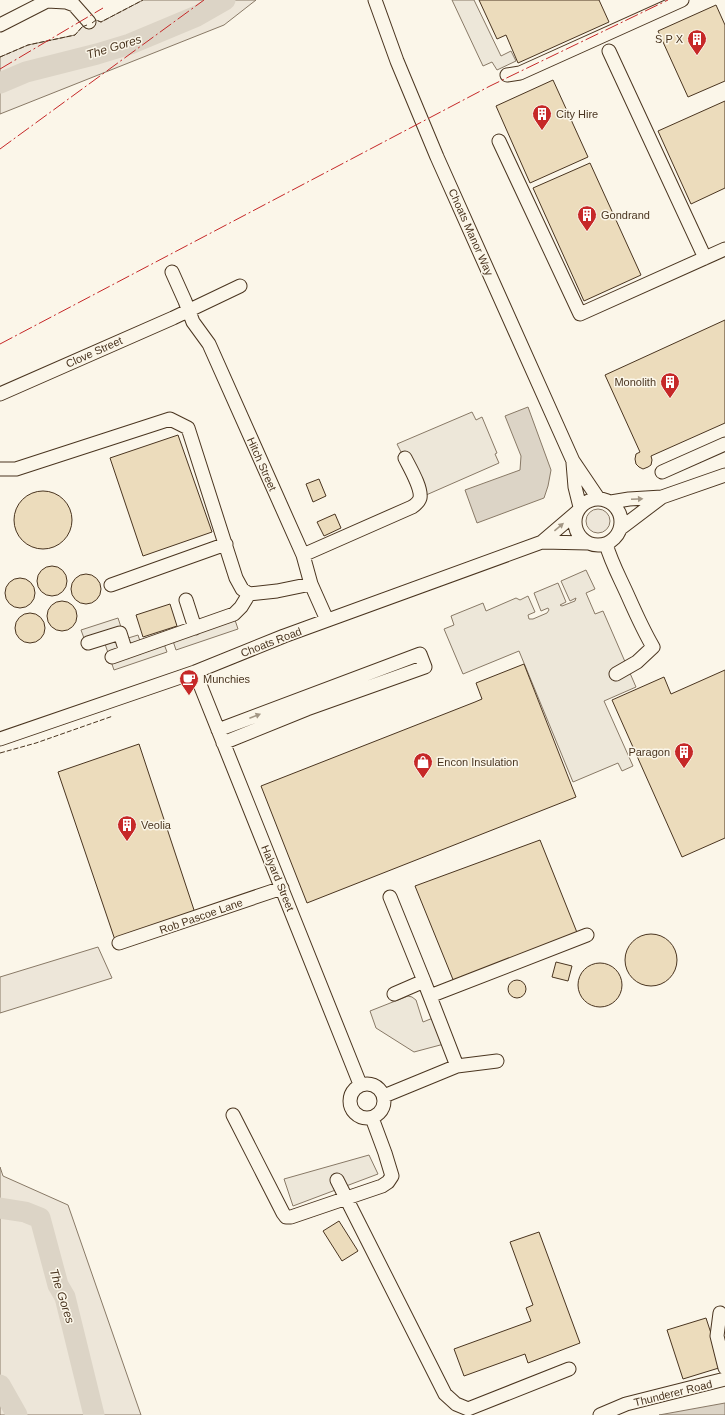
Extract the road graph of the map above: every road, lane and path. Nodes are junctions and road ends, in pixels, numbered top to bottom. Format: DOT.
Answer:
graph roads {
  1 [pos="375,0"];
  2 [pos="682,0"];
  3 [pos="668,3"];
  4 [pos="88,22"];
  5 [pos="0,24"];
  6 [pos="609,51"];
  7 [pos="507,75"];
  8 [pos="499,141"];
  9 [pos="723,255"];
  10 [pos="705,258"];
  11 [pos="172,272"];
  12 [pos="240,286"];
  13 [pos="188,311"];
  14 [pos="0,394"];
  15 [pos="725,444"];
  16 [pos="406,458"];
  17 [pos="573,462"];
  18 [pos="0,469"];
  19 [pos="662,472"];
  20 [pos="725,475"];
  21 [pos="662,497"];
  22 [pos="598,498"];
  23 [pos="611,502"];
  24 [pos="579,510"];
  25 [pos="621,528"];
  26 [pos="542,542"];
  27 [pos="588,543"];
  28 [pos="226,544"];
  29 [pos="606,544"];
  30 [pos="303,555"];
  31 [pos="311,584"];
  32 [pos="111,585"];
  33 [pos="249,594"];
  34 [pos="186,600"];
  35 [pos="327,620"];
  36 [pos="195,628"];
  37 [pos="88,643"];
  38 [pos="126,652"];
  39 [pos="112,657"];
  40 [pos="195,672"];
  41 [pos="616,674"];
  42 [pos="305,704"];
  43 [pos="218,730"];
  44 [pos="1,735"];
  45 [pos="223,743"];
  46 [pos="282,888"];
  47 [pos="390,897"];
  48 [pos="587,935"];
  49 [pos="119,944"];
  50 [pos="424,981"];
  51 [pos="394,994"];
  52 [pos="430,996"];
  53 [pos="497,1061"];
  54 [pos="457,1066"];
  55 [pos="360,1084"];
  56 [pos="384,1096"];
  57 [pos="233,1115"];
  58 [pos="374,1122"];
  59 [pos="337,1180"];
  60 [pos="347,1198"];
  61 [pos="720,1314"];
  62 [pos="725,1368"];
  63 [pos="570,1369"];
  64 [pos="725,1379"];
  65 [pos="600,1415"];
  1 -- 17 [label="street, Choats Manor Way"];
  2 -- 3 [label="street"];
  3 -- 7 [label="street"];
  4 -- 5 [label="street"];
  6 -- 10 [label="street"];
  8 -- 10 [label="street"];
  9 -- 10 [label="street"];
  11 -- 13 [label="street, Hitch Street"];
  12 -- 13 [label="street, Clove Street"];
  13 -- 14 [label="street, Clove Street"];
  13 -- 30 [label="street, Hitch Street"];
  15 -- 19 [label="street"];
  16 -- 30 [label="street"];
  17 -- 22 [label="street, Choats Manor Way"];
  17 -- 24 [label="street, Choats Manor Way"];
  18 -- 28 [label="street"];
  20 -- 21 [label="street"];
  23 -- 21 [label="street, one-way"];
  21 -- 25 [label="street"];
  22 -- 23 [label="street"];
  22 -- 24 [label="street"];
  23 -- 25 [label="street"];
  26 -- 24 [label="street, Choats Road, one-way"];
  24 -- 27 [label="street"];
  25 -- 29 [label="street"];
  26 -- 27 [label="street, Choats Road"];
  26 -- 35 [label="street, Choats Road"];
  27 -- 29 [label="street"];
  28 -- 32 [label="street"];
  28 -- 33 [label="street"];
  29 -- 41 [label="street"];
  30 -- 31 [label="street, Hitch Street"];
  31 -- 33 [label="street"];
  31 -- 35 [label="street, Hitch Street"];
  33 -- 36 [label="street"];
  34 -- 36 [label="street"];
  35 -- 40 [label="street, Choats Road"];
  36 -- 38 [label="street"];
  37 -- 38 [label="street"];
  38 -- 39 [label="street"];
  40 -- 43 [label="street, Halyard Street"];
  40 -- 44 [label="street, Choats Road"];
  42 -- 42 [label="street"];
  43 -- 42 [label="street, one-way"];
  42 -- 45 [label="street"];
  43 -- 45 [label="street, Halyard Street"];
  45 -- 46 [label="street, Halyard Street"];
  46 -- 49 [label="street, Rob Pascoe Lane"];
  46 -- 55 [label="street, Halyard Street"];
  47 -- 50 [label="street"];
  48 -- 52 [label="street"];
  50 -- 51 [label="street"];
  50 -- 52 [label="street"];
  52 -- 54 [label="street"];
  53 -- 54 [label="street"];
  54 -- 56 [label="street"];
  55 -- 56 [label="street"];
  55 -- 58 [label="street"];
  56 -- 58 [label="street"];
  57 -- 60 [label="street"];
  58 -- 60 [label="street"];
  59 -- 60 [label="street"];
  60 -- 63 [label="street"];
  61 -- 62 [label="street"];
  64 -- 65 [label="street, Thunderer Road"];
}
